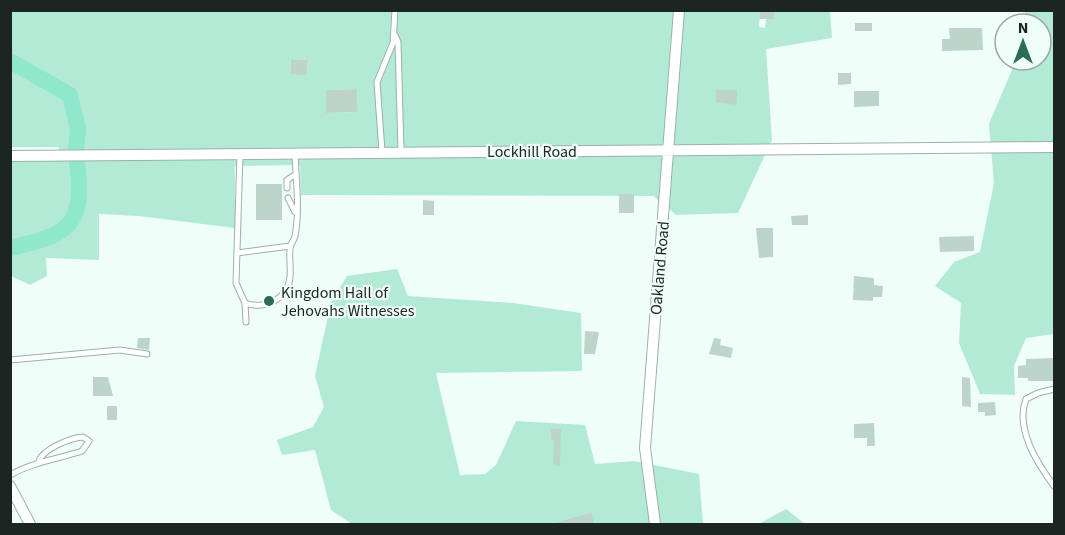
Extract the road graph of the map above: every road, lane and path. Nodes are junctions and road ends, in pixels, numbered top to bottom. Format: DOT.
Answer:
graph roads {
  1 [pos="395,10"];
  2 [pos="679,10"];
  3 [pos="394,34"];
  4 [pos="1054,147"];
  5 [pos="669,150"];
  6 [pos="382,152"];
  7 [pos="401,152"];
  8 [pos="295,153"];
  9 [pos="240,154"];
  10 [pos="10,156"];
  11 [pos="296,174"];
  12 [pos="287,188"];
  13 [pos="288,198"];
  14 [pos="296,213"];
  15 [pos="290,246"];
  16 [pos="237,253"];
  17 [pos="245,303"];
  18 [pos="246,322"];
  19 [pos="147,354"];
  20 [pos="10,360"];
  21 [pos="1054,389"];
  22 [pos="39,461"];
  23 [pos="10,475"];
  24 [pos="10,486"];
  25 [pos="1054,486"];
  26 [pos="30,525"];
  27 [pos="655,525"];
  1 -- 3 [label="lane"];
  2 -- 5 [label="street, Oakland Road"];
  3 -- 6 [label="lane"];
  3 -- 7 [label="lane"];
  4 -- 5 [label="street, Lockhill Road"];
  5 -- 7 [label="street, Lockhill Road"];
  5 -- 27 [label="street, Oakland Road"];
  6 -- 7 [label="street, Lockhill Road"];
  6 -- 8 [label="street, Lockhill Road"];
  8 -- 9 [label="street, Lockhill Road"];
  8 -- 11 [label="lane"];
  9 -- 10 [label="street, Lockhill Road"];
  9 -- 16 [label="lane"];
  11 -- 12 [label="lane"];
  11 -- 14 [label="lane"];
  13 -- 14 [label="lane"];
  14 -- 15 [label="lane"];
  15 -- 16 [label="lane"];
  15 -- 17 [label="lane"];
  16 -- 17 [label="lane"];
  17 -- 18 [label="lane"];
  19 -- 20 [label="lane"];
  21 -- 25 [label="lane"];
  22 -- 22 [label="lane"];
  22 -- 23 [label="lane"];
  24 -- 26 [label="street"];
}
